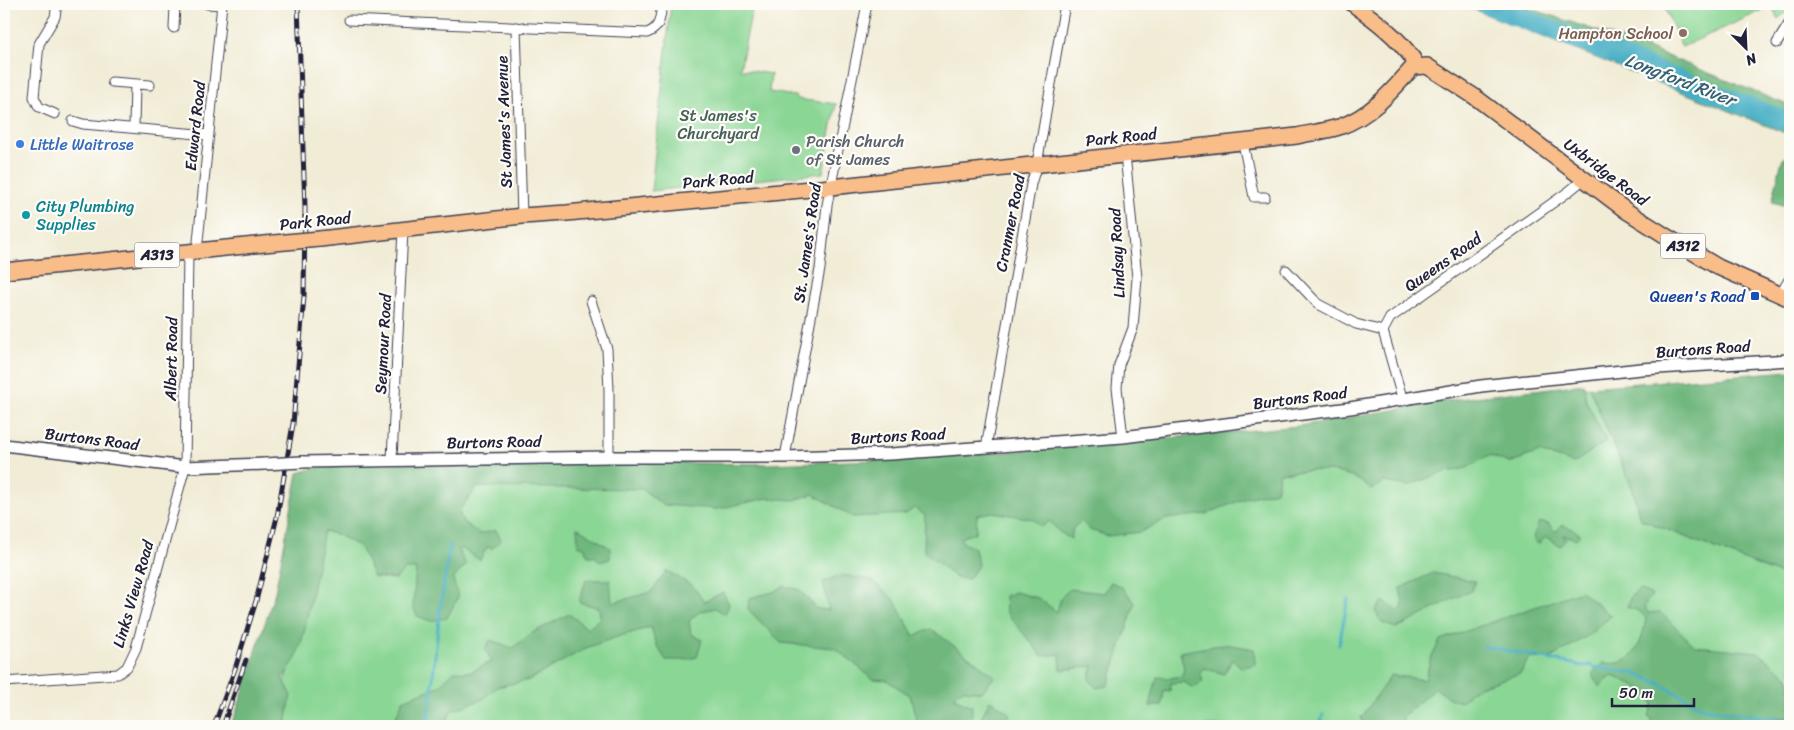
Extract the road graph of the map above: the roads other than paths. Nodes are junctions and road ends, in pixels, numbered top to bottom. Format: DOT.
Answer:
graph roads {
  1 [pos="57,4"];
  2 [pos="175,4"];
  3 [pos="207,4"];
  4 [pos="222,4"];
  5 [pos="662,4"];
  6 [pos="867,4"];
  7 [pos="1065,4"];
  8 [pos="1353,4"];
  9 [pos="349,20"];
  10 [pos="1790,22"];
  11 [pos="516,27"];
  12 [pos="174,28"];
  13 [pos="1778,43"];
  14 [pos="1415,64"];
  15 [pos="112,82"];
  16 [pos="135,84"];
  17 [pos="150,85"];
  18 [pos="55,114"];
  19 [pos="73,121"];
  20 [pos="134,127"];
  21 [pos="209,134"];
  22 [pos="1243,143"];
  23 [pos="1125,154"];
  24 [pos="1037,164"];
  25 [pos="1584,179"];
  26 [pos="830,187"];
  27 [pos="1265,197"];
  28 [pos="522,216"];
  29 [pos="403,230"];
  30 [pos="193,251"];
  31 [pos="1286,270"];
  32 [pos="4,271"];
  33 [pos="1790,278"];
  34 [pos="1785,297"];
  35 [pos="591,301"];
  36 [pos="1383,330"];
  37 [pos="1790,360"];
  38 [pos="1402,401"];
  39 [pos="1123,436"];
  40 [pos="4,445"];
  41 [pos="986,448"];
  42 [pos="609,457"];
  43 [pos="786,457"];
  44 [pos="392,460"];
  45 [pos="185,466"];
  46 [pos="4,682"];
  1 -- 18 [label="street"];
  2 -- 12 [label="street"];
  3 -- 4 [label="street"];
  4 -- 21 [label="street, Edward Road"];
  5 -- 11 [label="street"];
  6 -- 26 [label="street, St. James's Road"];
  7 -- 24 [label="street, Cranmer Road"];
  8 -- 14 [label="main road, Uxbridge Road / A312"];
  9 -- 11 [label="street"];
  10 -- 13 [label="street"];
  11 -- 28 [label="street, St James's Avenue"];
  14 -- 22 [label="main road, Park Road / A313"];
  14 -- 25 [label="main road, Uxbridge Road / A312"];
  15 -- 16 [label="street"];
  16 -- 17 [label="street"];
  16 -- 20 [label="street"];
  19 -- 20 [label="street"];
  20 -- 21 [label="street"];
  21 -- 30 [label="street, Edward Road"];
  22 -- 23 [label="main road, Park Road / A313"];
  22 -- 27 [label="street"];
  23 -- 24 [label="main road, Park Road / A313"];
  23 -- 39 [label="street, Lindsay Road"];
  24 -- 26 [label="main road, Park Road / A313"];
  24 -- 41 [label="street, Cranmer Road"];
  25 -- 34 [label="main road, Uxbridge Road / A312"];
  25 -- 36 [label="street, Queens Road"];
  26 -- 28 [label="main road, Park Road / A313"];
  26 -- 43 [label="street, St. James's Road"];
  28 -- 29 [label="main road, Park Road / A313"];
  29 -- 30 [label="main road, Park Road / A313, bridge"];
  29 -- 44 [label="street, Seymour Road"];
  30 -- 32 [label="main road, Park Road / A313"];
  30 -- 45 [label="street, Albert Road"];
  31 -- 36 [label="street"];
  33 -- 34 [label="street, Uxbridge Road"];
  35 -- 42 [label="street"];
  36 -- 38 [label="street"];
  37 -- 38 [label="street, Burtons Road"];
  38 -- 39 [label="street, Burtons Road"];
  39 -- 41 [label="street, Burtons Road"];
  40 -- 45 [label="street, Burtons Road"];
  41 -- 43 [label="street, Burtons Road"];
  42 -- 43 [label="street, Burtons Road"];
  42 -- 44 [label="street, Burtons Road"];
  44 -- 45 [label="street, Burtons Road, bridge"];
  45 -- 46 [label="street, Links View Road"];
}
